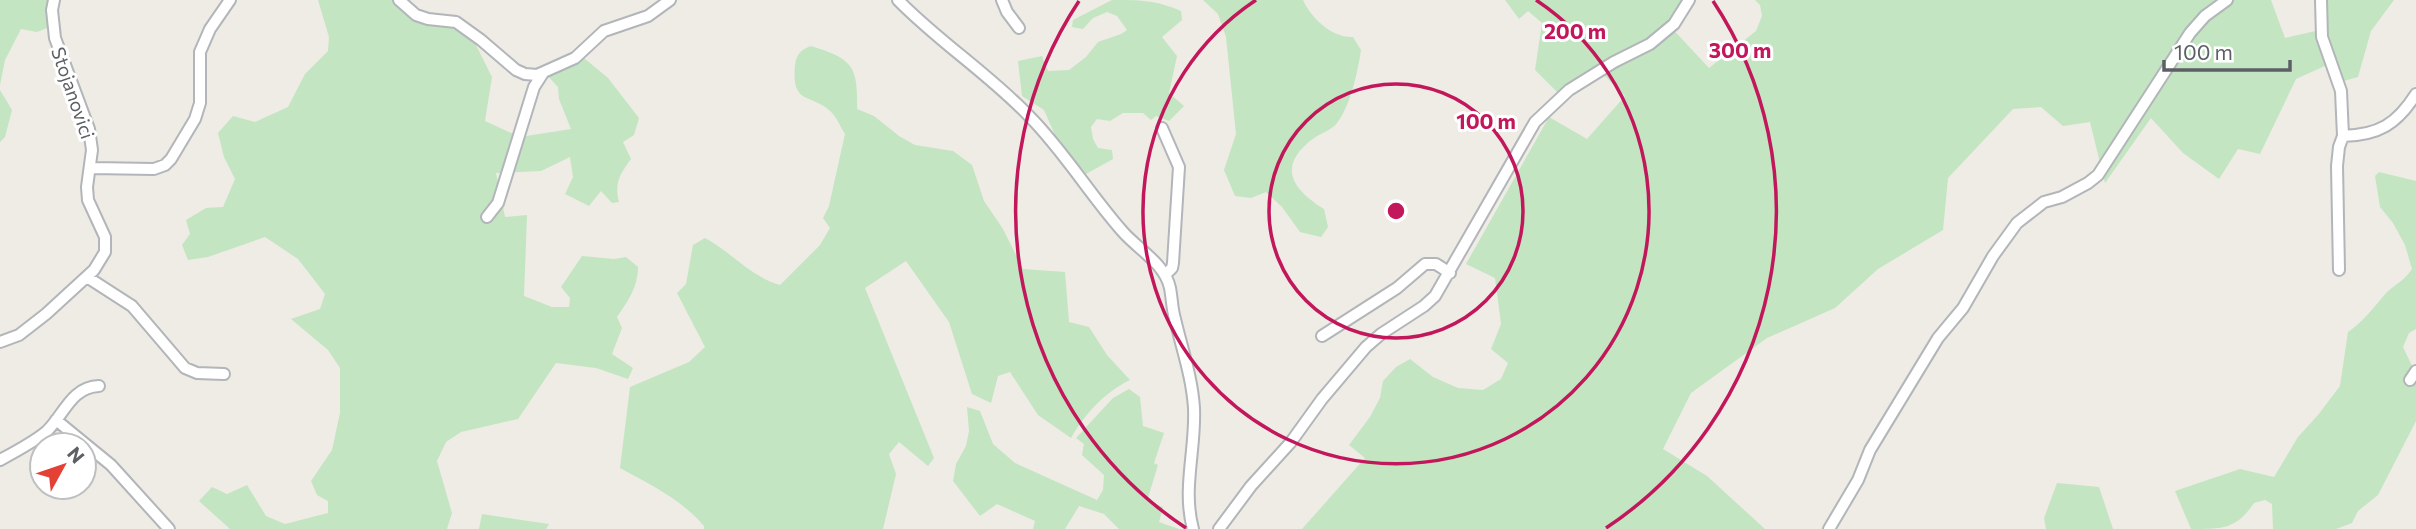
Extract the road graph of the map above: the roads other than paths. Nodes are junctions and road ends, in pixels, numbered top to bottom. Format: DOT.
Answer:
graph roads {
  1 [pos="54,0"];
  2 [pos="230,0"];
  3 [pos="399,0"];
  4 [pos="670,0"];
  5 [pos="898,0"];
  6 [pos="1002,0"];
  7 [pos="1689,0"];
  8 [pos="2227,0"];
  9 [pos="2321,0"];
  10 [pos="1019,28"];
  11 [pos="543,73"];
  12 [pos="2416,94"];
  13 [pos="1162,128"];
  14 [pos="2343,136"];
  15 [pos="91,168"];
  16 [pos="487,216"];
  17 [pos="2339,270"];
  18 [pos="1450,273"];
  19 [pos="1165,275"];
  20 [pos="87,277"];
  21 [pos="1322,336"];
  22 [pos="0,342"];
  23 [pos="224,374"];
  24 [pos="99,386"];
  25 [pos="56,420"];
  26 [pos="0,460"];
  27 [pos="169,529"];
  28 [pos="1193,529"];
  29 [pos="1219,529"];
  30 [pos="1829,529"];
  1 -- 15 [label="street, Stojanovici"];
  2 -- 15 [label="street"];
  3 -- 11 [label="street"];
  4 -- 11 [label="street"];
  5 -- 19 [label="street"];
  6 -- 10 [label="street"];
  7 -- 18 [label="street"];
  8 -- 30 [label="street"];
  9 -- 14 [label="street"];
  11 -- 16 [label="street"];
  12 -- 14 [label="street"];
  13 -- 19 [label="street"];
  14 -- 17 [label="street"];
  15 -- 20 [label="street, Stojanovici"];
  18 -- 21 [label="street"];
  18 -- 29 [label="street"];
  19 -- 28 [label="street"];
  20 -- 22 [label="street, Stojanovici"];
  20 -- 23 [label="street"];
  24 -- 25 [label="street"];
  25 -- 26 [label="street"];
  25 -- 27 [label="street"];
}
